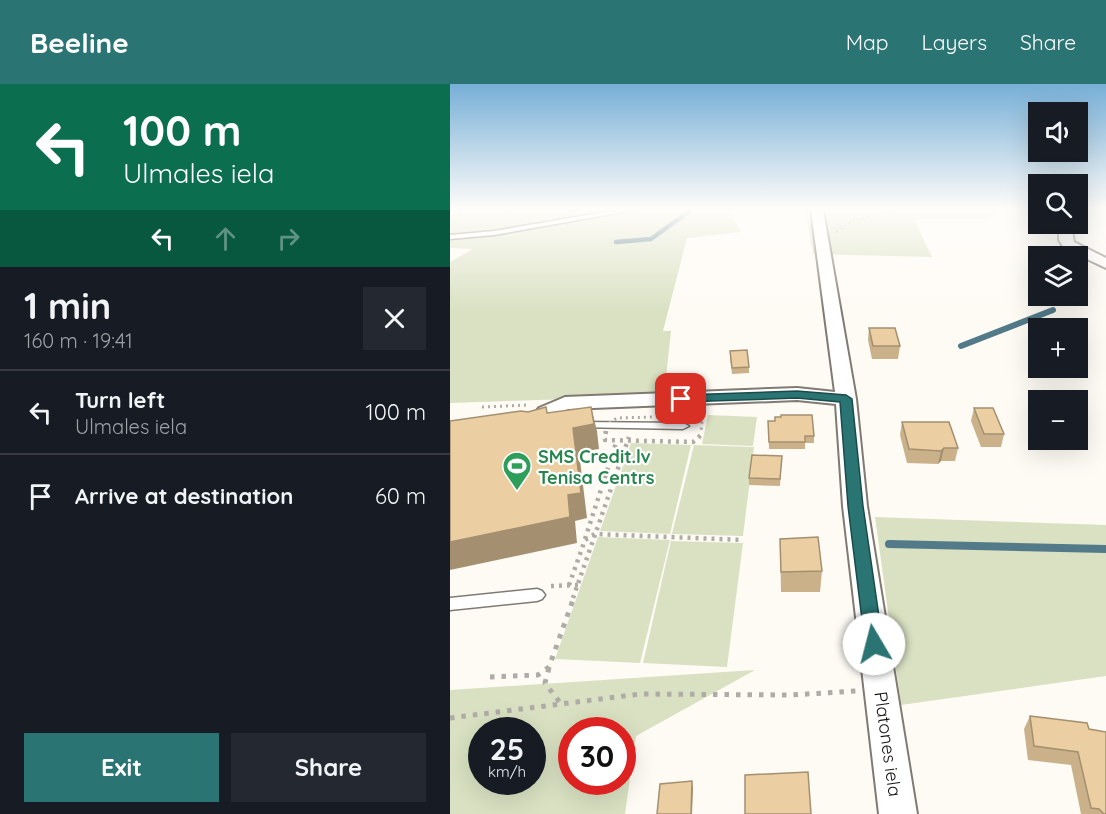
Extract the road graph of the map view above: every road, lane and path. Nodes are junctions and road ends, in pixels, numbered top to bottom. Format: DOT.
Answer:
graph roads {
  1 [pos="824,244"];
  2 [pos="1068,244"];
  3 [pos="1106,264"];
  4 [pos="846,399"];
  5 [pos="529,405"];
  6 [pos="482,407"];
  7 [pos="570,425"];
  8 [pos="634,425"];
  9 [pos="683,426"];
  10 [pos="536,427"];
  11 [pos="617,440"];
  12 [pos="595,534"];
  13 [pos="585,540"];
  14 [pos="743,540"];
  15 [pos="569,585"];
  16 [pos="578,585"];
  17 [pos="537,595"];
  18 [pos="450,604"];
  19 [pos="549,667"];
  20 [pos="490,677"];
  21 [pos="880,690"];
  22 [pos="561,704"];
  23 [pos="450,718"];
  24 [pos="898,814"];
  1 -- 4 [label="street, Platones iela"];
  2 -- 3 [label="street"];
  4 -- 10 [label="street"];
  4 -- 21 [label="street, Platones iela"];
  5 -- 6 [label="path"];
  7 -- 8 [label="lane"];
  8 -- 9 [label="lane"];
  8 -- 12 [label="path"];
  11 -- 13 [label="path"];
  12 -- 13 [label="path"];
  12 -- 14 [label="path"];
  12 -- 16 [label="path"];
  13 -- 15 [label="path"];
  15 -- 16 [label="path"];
  15 -- 17 [label="path"];
  16 -- 19 [label="path"];
  17 -- 18 [label="lane"];
  19 -- 20 [label="path"];
  19 -- 22 [label="path"];
  21 -- 22 [label="path"];
  21 -- 24 [label="street, Platones iela"];
  22 -- 23 [label="path"];
}
